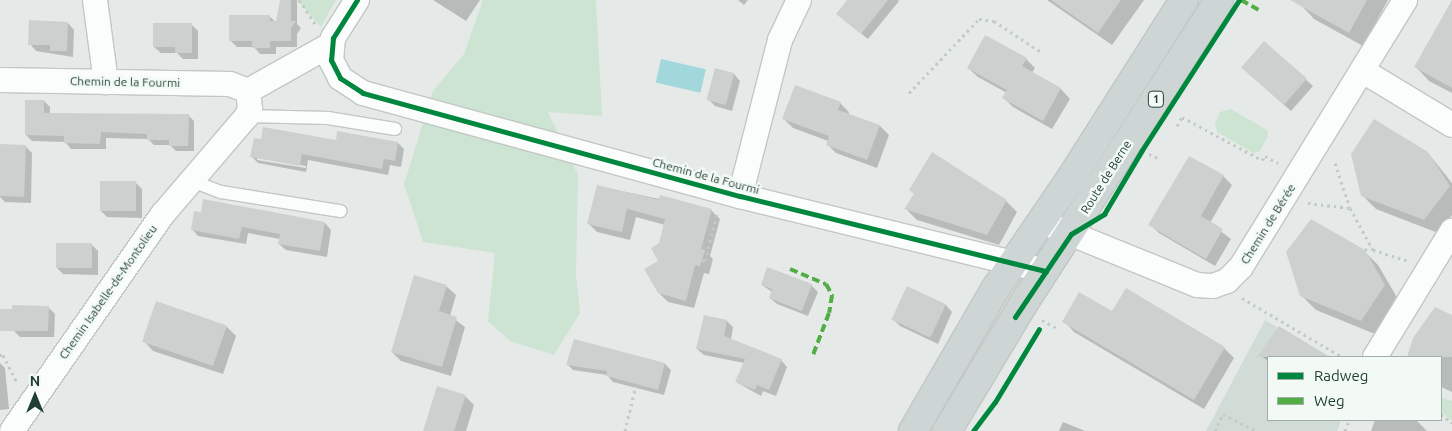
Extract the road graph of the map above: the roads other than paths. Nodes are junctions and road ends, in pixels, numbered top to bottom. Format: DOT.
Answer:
graph roads {
  1 [pos="95,0"];
  2 [pos="357,0"];
  3 [pos="799,0"];
  4 [pos="1184,0"];
  5 [pos="1219,0"];
  6 [pos="1405,0"];
  7 [pos="330,45"];
  8 [pos="1363,72"];
  9 [pos="0,80"];
  10 [pos="106,82"];
  11 [pos="248,91"];
  12 [pos="247,116"];
  13 [pos="1452,125"];
  14 [pos="395,129"];
  15 [pos="192,180"];
  16 [pos="740,196"];
  17 [pos="340,211"];
  18 [pos="1042,222"];
  19 [pos="1452,231"];
  20 [pos="1071,234"];
  21 [pos="1014,261"];
  22 [pos="1046,270"];
  23 [pos="1376,356"];
  24 [pos="12,431"];
  25 [pos="912,431"];
  26 [pos="947,431"];
  1 -- 10 [label="street"];
  2 -- 7 [label="street"];
  3 -- 16 [label="street"];
  4 -- 18 [label="main road, 1"];
  5 -- 20 [label="main road, Route de Berne / 1"];
  6 -- 8 [label="street, Chemin de Bérée"];
  7 -- 11 [label="street"];
  7 -- 16 [label="street, Chemin de la Fourmi"];
  8 -- 13 [label="street"];
  8 -- 20 [label="street, Chemin de Bérée"];
  9 -- 10 [label="street, Chemin de la Fourmi"];
  10 -- 11 [label="street, Chemin de la Fourmi"];
  11 -- 12 [label="street"];
  12 -- 14 [label="lane"];
  12 -- 15 [label="street, Chemin Isabelle-de-Montolieu"];
  15 -- 17 [label="lane"];
  15 -- 24 [label="street, Chemin Isabelle-de-Montolieu"];
  16 -- 21 [label="street, Chemin de la Fourmi"];
  18 -- 20 [label="street, Chemin de Bérée"];
  18 -- 21 [label="main road, 1"];
  19 -- 23 [label="street"];
  20 -- 22 [label="main road, Route de Berne / 1"];
  21 -- 22 [label="street, Chemin de la Fourmi"];
  21 -- 25 [label="main road, 1"];
  22 -- 26 [label="main road, Route de Berne / 1"];
}
